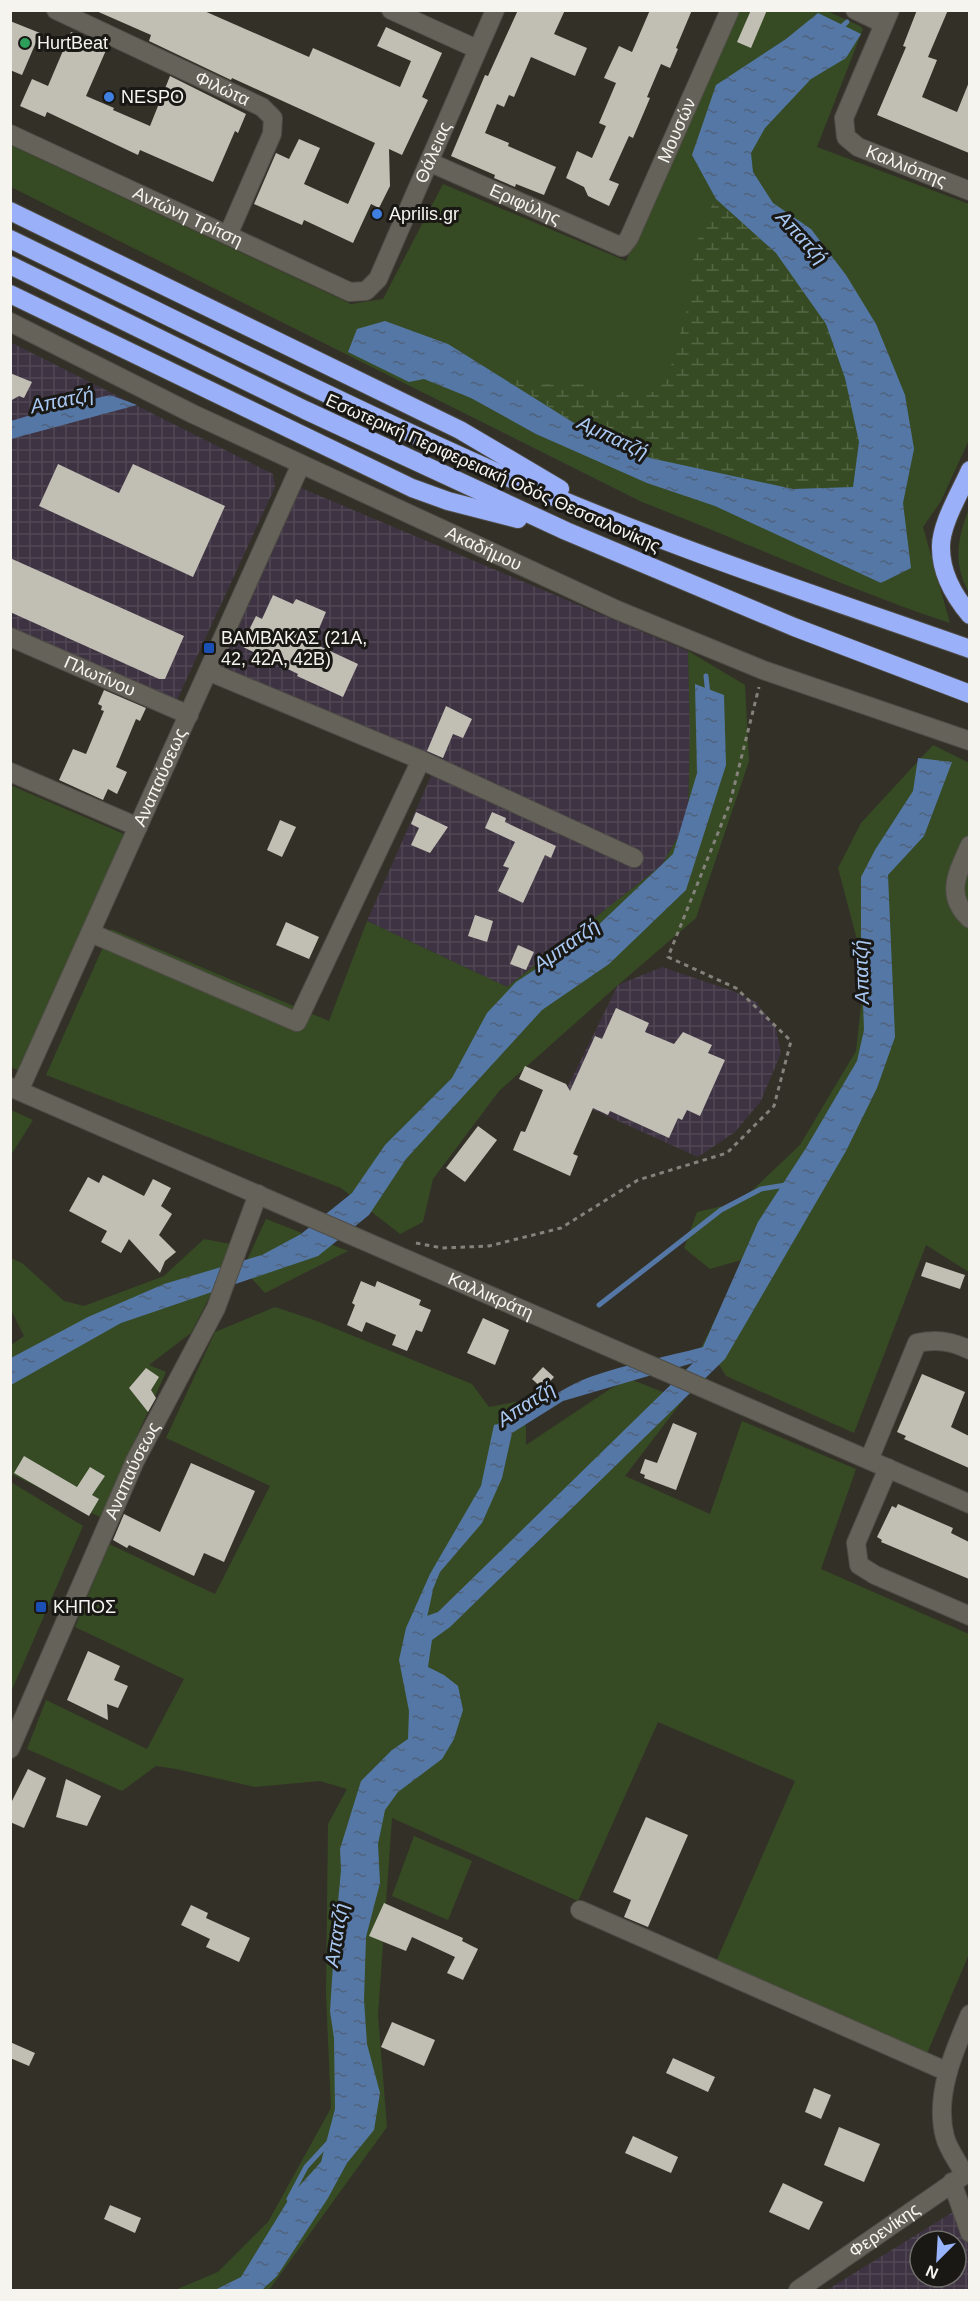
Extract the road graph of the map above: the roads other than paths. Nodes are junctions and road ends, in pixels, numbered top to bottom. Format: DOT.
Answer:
graph roads {
  1 [pos="56,10"];
  2 [pos="391,10"];
  3 [pos="495,10"];
  4 [pos="730,10"];
  5 [pos="855,10"];
  6 [pos="887,17"];
  7 [pos="477,49"];
  8 [pos="10,134"];
  9 [pos="429,162"];
  10 [pos="969,191"];
  11 [pos="10,211"];
  12 [pos="228,235"];
  13 [pos="10,240"];
  14 [pos="622,247"];
  15 [pos="10,265"];
  16 [pos="366,291"];
  17 [pos="10,294"];
  18 [pos="10,322"];
  19 [pos="301,464"];
  20 [pos="969,470"];
  21 [pos="613,521"];
  22 [pos="567,531"];
  23 [pos="969,615"];
  24 [pos="10,637"];
  25 [pos="969,649"];
  26 [pos="210,672"];
  27 [pos="968,694"];
  28 [pos="189,715"];
  29 [pos="969,741"];
  30 [pos="421,759"];
  31 [pos="10,772"];
  32 [pos="138,827"];
  33 [pos="969,845"];
  34 [pos="634,858"];
  35 [pos="969,919"];
  36 [pos="91,933"];
  37 [pos="15,1089"];
  38 [pos="258,1194"];
  39 [pos="969,1350"];
  40 [pos="869,1460"];
  41 [pos="888,1468"];
  42 [pos="969,1504"];
  43 [pos="969,1616"];
  44 [pos="10,1749"];
  45 [pos="580,1910"];
  46 [pos="969,2014"];
  47 [pos="948,2072"];
  48 [pos="962,2175"];
  49 [pos="969,2233"];
  50 [pos="798,2290"];
  1 -- 12 [label="street, Φιλώτα"];
  2 -- 7 [label="street"];
  3 -- 7 [label="street, Θάλειας"];
  4 -- 14 [label="street, Μουσών"];
  5 -- 6 [label="street"];
  6 -- 10 [label="street, Καλλιόπης"];
  7 -- 9 [label="street, Θάλειας"];
  8 -- 12 [label="street, Αντώνη Τρίτση"];
  9 -- 14 [label="street, Εριφύλης"];
  9 -- 16 [label="street, Θάλειας"];
  11 -- 21 [label="highway"];
  12 -- 16 [label="street, Αντώνη Τρίτση"];
  13 -- 21 [label="highway, Εσωτερική Περιφερειακή Οδός Θεσσαλονίκης"];
  15 -- 22 [label="highway, Εσωτερική Περιφερειακή Οδός Θεσσαλονίκης"];
  17 -- 22 [label="highway"];
  18 -- 19 [label="street, Ακαδήμου"];
  19 -- 26 [label="street, Αναπαύσεως"];
  19 -- 29 [label="street, Ακαδήμου"];
  20 -- 23 [label="highway"];
  21 -- 25 [label="highway, Εσωτερική Περιφερειακή Οδός Θεσσαλονίκης"];
  22 -- 27 [label="highway, Εσωτερική Περιφερειακή Οδός Θεσσαλονίκης"];
  24 -- 28 [label="street, Πλωτίνου"];
  26 -- 28 [label="street, Αναπαύσεως"];
  26 -- 30 [label="street"];
  28 -- 32 [label="street, Αναπαύσεως"];
  30 -- 34 [label="street"];
  30 -- 36 [label="street"];
  31 -- 32 [label="street"];
  32 -- 36 [label="street, Αναπαύσεως"];
  33 -- 35 [label="street"];
  36 -- 37 [label="street, Αναπαύσεως"];
  37 -- 38 [label="street, Καλλικράτη"];
  38 -- 40 [label="street, Καλλικράτη"];
  38 -- 44 [label="street, Αναπαύσεως"];
  39 -- 40 [label="street"];
  40 -- 41 [label="street, Καλλικράτη"];
  41 -- 42 [label="street, Καλλικράτη"];
  41 -- 43 [label="street"];
  45 -- 47 [label="street"];
  46 -- 47 [label="street"];
  47 -- 48 [label="street"];
  48 -- 49 [label="street"];
  48 -- 50 [label="street, Φερενίκης"];
}
